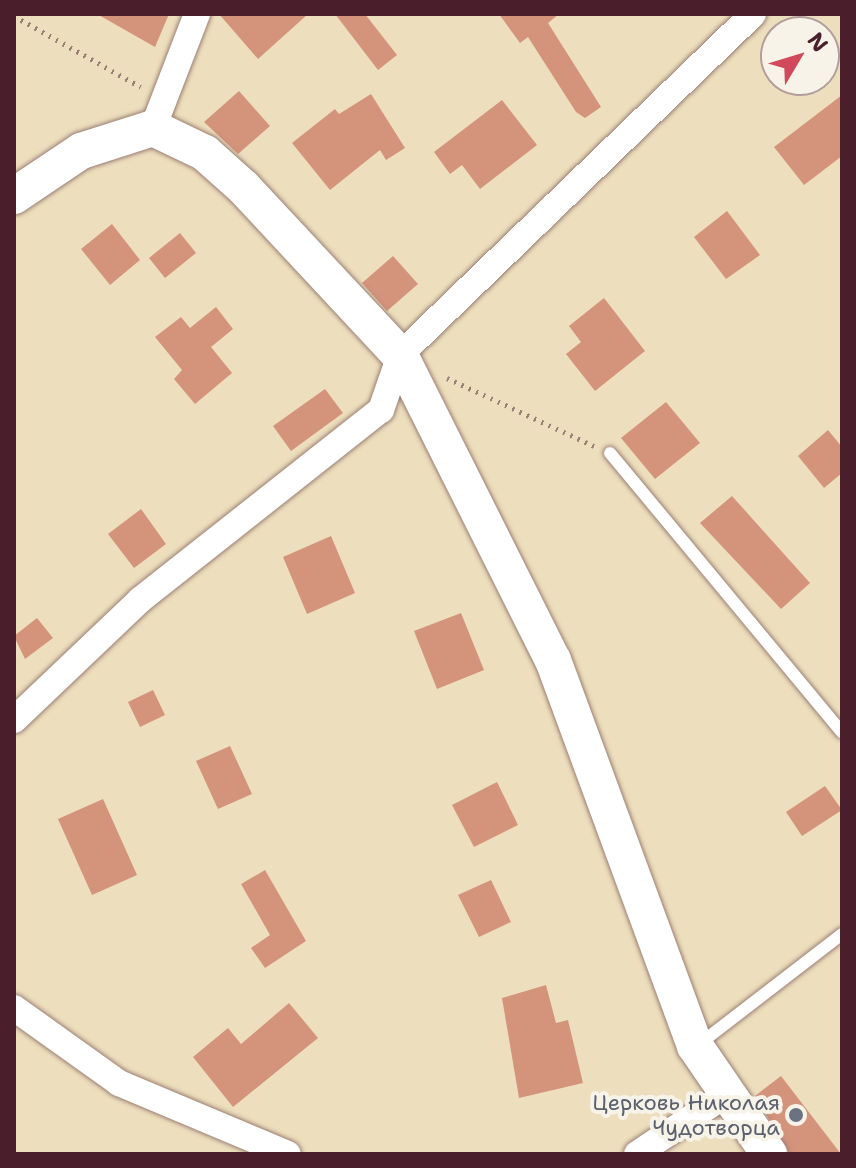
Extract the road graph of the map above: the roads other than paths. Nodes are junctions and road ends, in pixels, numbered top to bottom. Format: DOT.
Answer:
graph roads {
  1 [pos="197,14"];
  2 [pos="753,14"];
  3 [pos="158,114"];
  4 [pos="14,196"];
  5 [pos="400,355"];
  6 [pos="610,453"];
  7 [pos="14,720"];
  8 [pos="842,732"];
  9 [pos="842,934"];
  10 [pos="14,1008"];
  11 [pos="695,1046"];
  12 [pos="728,1093"];
  13 [pos="288,1154"];
  14 [pos="637,1154"];
  15 [pos="769,1154"];
  1 -- 3 [label="street"];
  2 -- 5 [label="street"];
  3 -- 4 [label="street"];
  3 -- 5 [label="street"];
  5 -- 7 [label="street"];
  5 -- 11 [label="street"];
  6 -- 8 [label="lane"];
  9 -- 11 [label="lane"];
  10 -- 13 [label="street"];
  11 -- 12 [label="street"];
  12 -- 14 [label="street"];
  12 -- 15 [label="street"];
}
